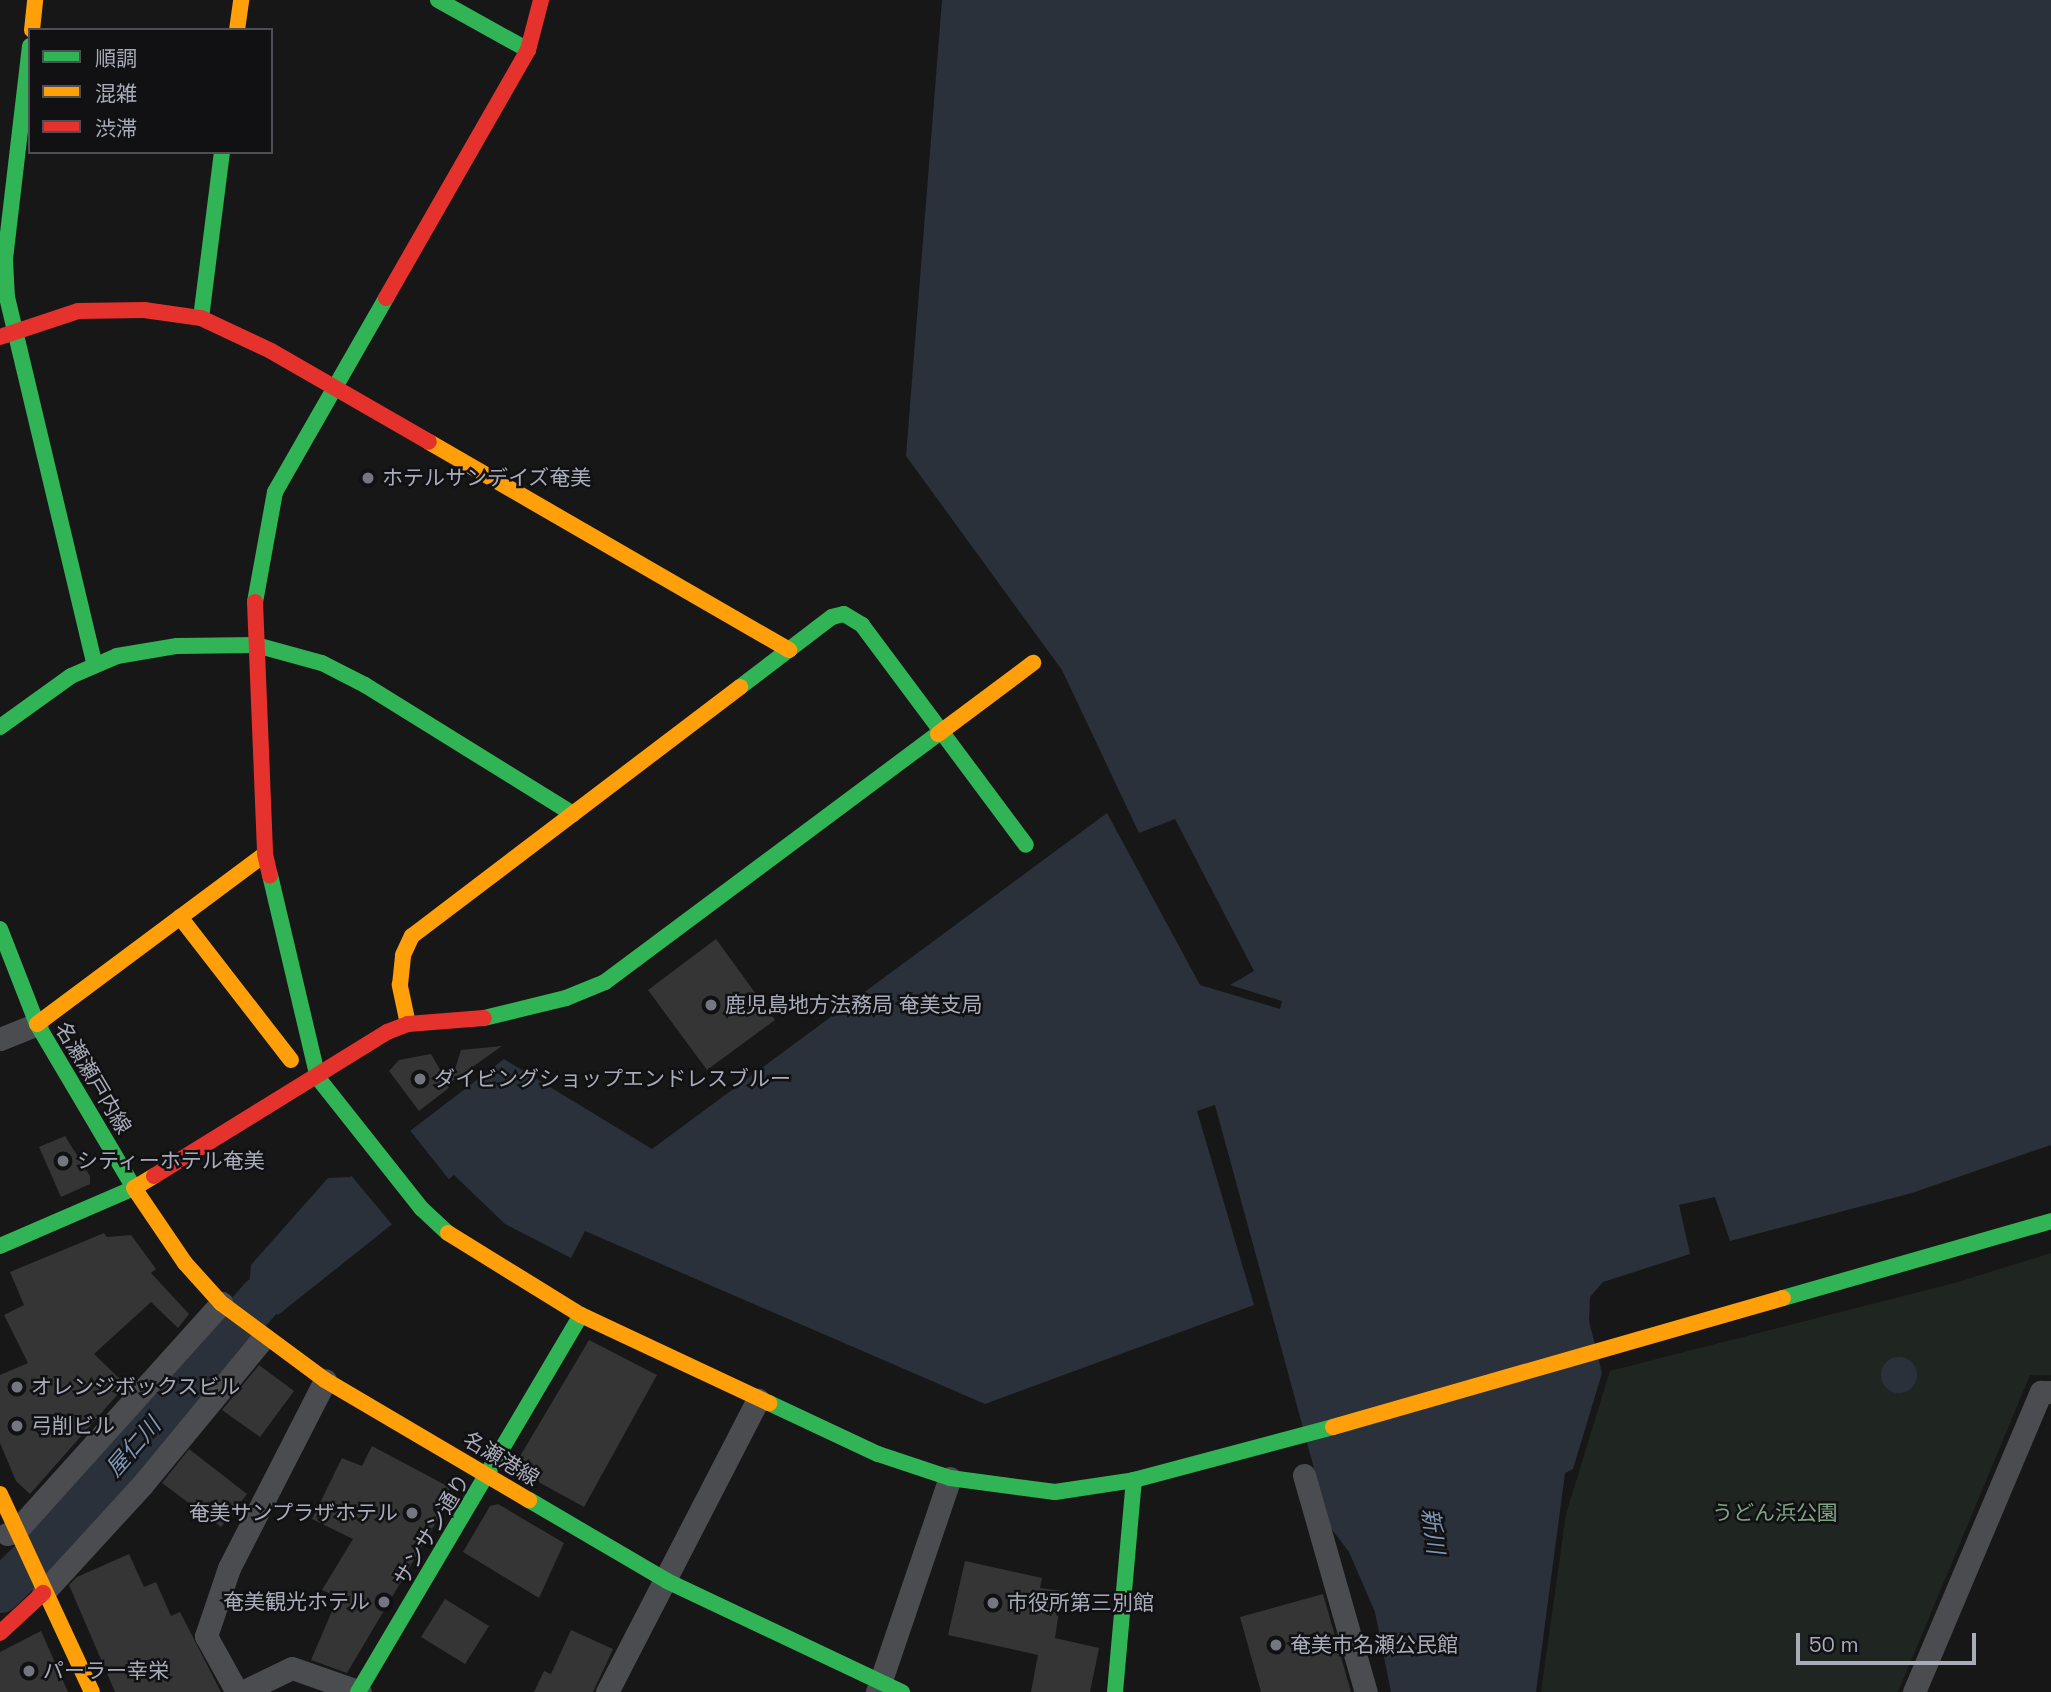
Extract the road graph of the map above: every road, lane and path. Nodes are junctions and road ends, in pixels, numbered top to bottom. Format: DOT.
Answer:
graph roads {
  1 [pos="35,0"];
  2 [pos="241,0"];
  3 [pos="438,0"];
  4 [pos="541,0"];
  5 [pos="32,28"];
  6 [pos="237,28"];
  7 [pos="528,50"];
  8 [pos="28,63"];
  9 [pos="222,154"];
  10 [pos="201,317"];
  11 [pos="8,334"];
  12 [pos="335,388"];
  13 [pos="256,645"];
  14 [pos="789,650"];
  15 [pos="1033,663"];
  16 [pos="95,665"];
  17 [pos="0,727"];
  18 [pos="941,731"];
  19 [pos="573,814"];
  20 [pos="1026,845"];
  21 [pos="265,854"];
  22 [pos="180,918"];
  23 [pos="0,929"];
  24 [pos="37,1024"];
  25 [pos="408,1024"];
  26 [pos="0,1039"];
  27 [pos="291,1060"];
  28 [pos="318,1078"];
  29 [pos="134,1188"];
  30 [pos="2051,1221"];
  31 [pos="0,1246"];
  32 [pos="224,1306"];
  33 [pos="580,1315"];
  34 [pos="260,1336"];
  35 [pos="325,1380"];
  36 [pos="2051,1392"];
  37 [pos="758,1400"];
  38 [pos="1304,1475"];
  39 [pos="489,1477"];
  40 [pos="950,1478"];
  41 [pos="1134,1480"];
  42 [pos="0,1494"];
  43 [pos="12,1536"];
  44 [pos="667,1581"];
  45 [pos="40,1586"];
  46 [pos="0,1633"];
  47 [pos="878,1689"];
  48 [pos="92,1692"];
  49 [pos="239,1692"];
  50 [pos="359,1692"];
  51 [pos="607,1692"];
  52 [pos="902,1692"];
  53 [pos="1115,1692"];
  54 [pos="1366,1692"];
  55 [pos="1914,1692"];
  1 -- 5 [label="street"];
  2 -- 6 [label="street"];
  3 -- 7 [label="street"];
  4 -- 7 [label="street"];
  7 -- 12 [label="street"];
  8 -- 11 [label="street"];
  9 -- 10 [label="street"];
  10 -- 11 [label="street"];
  10 -- 12 [label="street"];
  11 -- 16 [label="street"];
  12 -- 13 [label="street"];
  12 -- 14 [label="street"];
  13 -- 16 [label="street"];
  13 -- 19 [label="street"];
  13 -- 21 [label="street"];
  14 -- 18 [label="street"];
  14 -- 19 [label="street"];
  15 -- 18 [label="street"];
  16 -- 17 [label="street"];
  18 -- 20 [label="street"];
  18 -- 25 [label="street"];
  19 -- 25 [label="street"];
  21 -- 22 [label="street"];
  21 -- 28 [label="street"];
  22 -- 24 [label="street"];
  22 -- 27 [label="street"];
  23 -- 24 [label="street, 名瀬瀬戸内線"];
  24 -- 26 [label="street"];
  24 -- 29 [label="street, 名瀬瀬戸内線"];
  25 -- 28 [label="street"];
  28 -- 29 [label="street"];
  28 -- 33 [label="street"];
  29 -- 31 [label="street"];
  29 -- 32 [label="street, 名瀬港線"];
  30 -- 41 [label="street"];
  32 -- 34 [label="street, 名瀬港線"];
  32 -- 43 [label="street"];
  33 -- 37 [label="street"];
  33 -- 39 [label="street, サンサン通り"];
  34 -- 35 [label="street, 名瀬港線"];
  34 -- 45 [label="street"];
  35 -- 39 [label="street, 名瀬港線"];
  35 -- 49 [label="street"];
  36 -- 55 [label="street"];
  37 -- 40 [label="street"];
  37 -- 44 [label="street"];
  38 -- 54 [label="street"];
  39 -- 44 [label="street, 名瀬港線"];
  39 -- 50 [label="street, サンサン通り"];
  40 -- 41 [label="street"];
  40 -- 47 [label="street"];
  41 -- 53 [label="street"];
  42 -- 43 [label="street"];
  43 -- 45 [label="street"];
  44 -- 47 [label="street, 名瀬港線"];
  44 -- 51 [label="street"];
  45 -- 46 [label="street"];
  45 -- 48 [label="street"];
  47 -- 52 [label="street, 名瀬港線"];
  49 -- 50 [label="street"];
}
